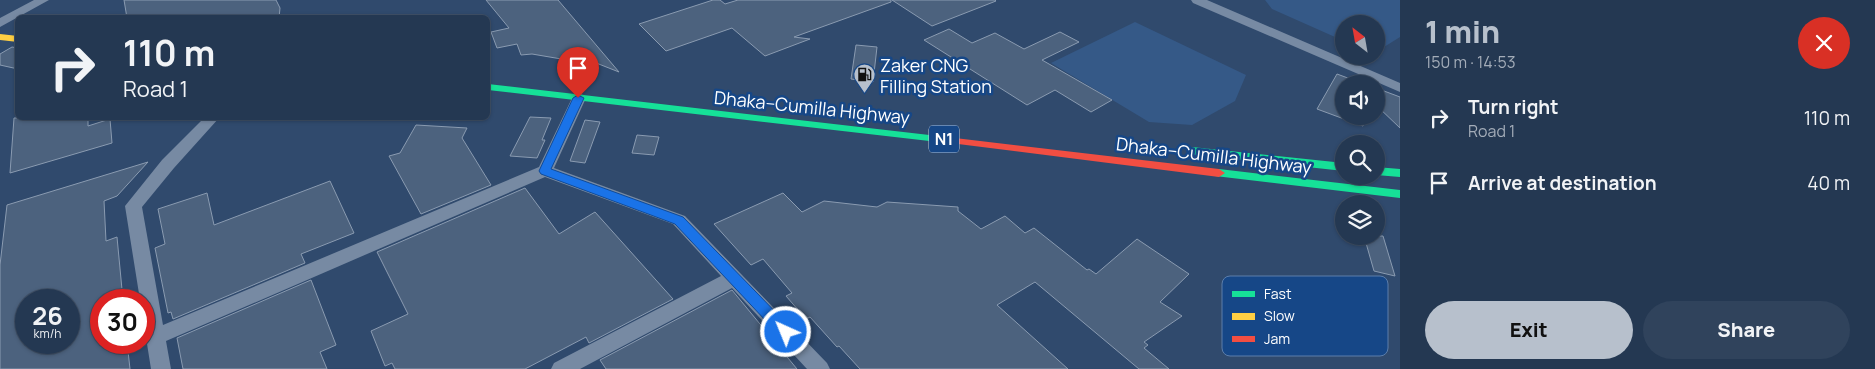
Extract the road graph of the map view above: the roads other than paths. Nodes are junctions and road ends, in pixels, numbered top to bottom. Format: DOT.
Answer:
graph roads {
  1 [pos="43,0"];
  2 [pos="1197,0"];
  3 [pos="16,15"];
  4 [pos="15,16"];
  5 [pos="0,24"];
  6 [pos="15,26"];
  7 [pos="0,37"];
  8 [pos="15,39"];
  9 [pos="490,76"];
  10 [pos="490,88"];
  11 [pos="1400,88"];
  12 [pos="616,90"];
  13 [pos="578,98"];
  14 [pos="210,120"];
  15 [pos="1178,150"];
  16 [pos="1335,166"];
  17 [pos="544,171"];
  18 [pos="1385,171"];
  19 [pos="1400,173"];
  20 [pos="1400,194"];
  21 [pos="734,278"];
  22 [pos="156,337"];
  23 [pos="161,369"];
  24 [pos="561,369"];
  25 [pos="820,369"];
  1 -- 3 [label="street"];
  2 -- 11 [label="street"];
  4 -- 5 [label="street"];
  5 -- 6 [label="highway"];
  7 -- 8 [label="highway"];
  9 -- 12 [label="highway"];
  10 -- 13 [label="highway, Dhaka–Cumilla Highway / N1"];
  13 -- 17 [label="street"];
  13 -- 20 [label="highway, Dhaka–Cumilla Highway / N1"];
  14 -- 22 [label="street"];
  15 -- 16 [label="highway, Dhaka–Cumilla Highway"];
  17 -- 21 [label="street"];
  17 -- 22 [label="street"];
  18 -- 19 [label="highway"];
  21 -- 24 [label="street"];
  21 -- 25 [label="street"];
  22 -- 23 [label="street"];
}
